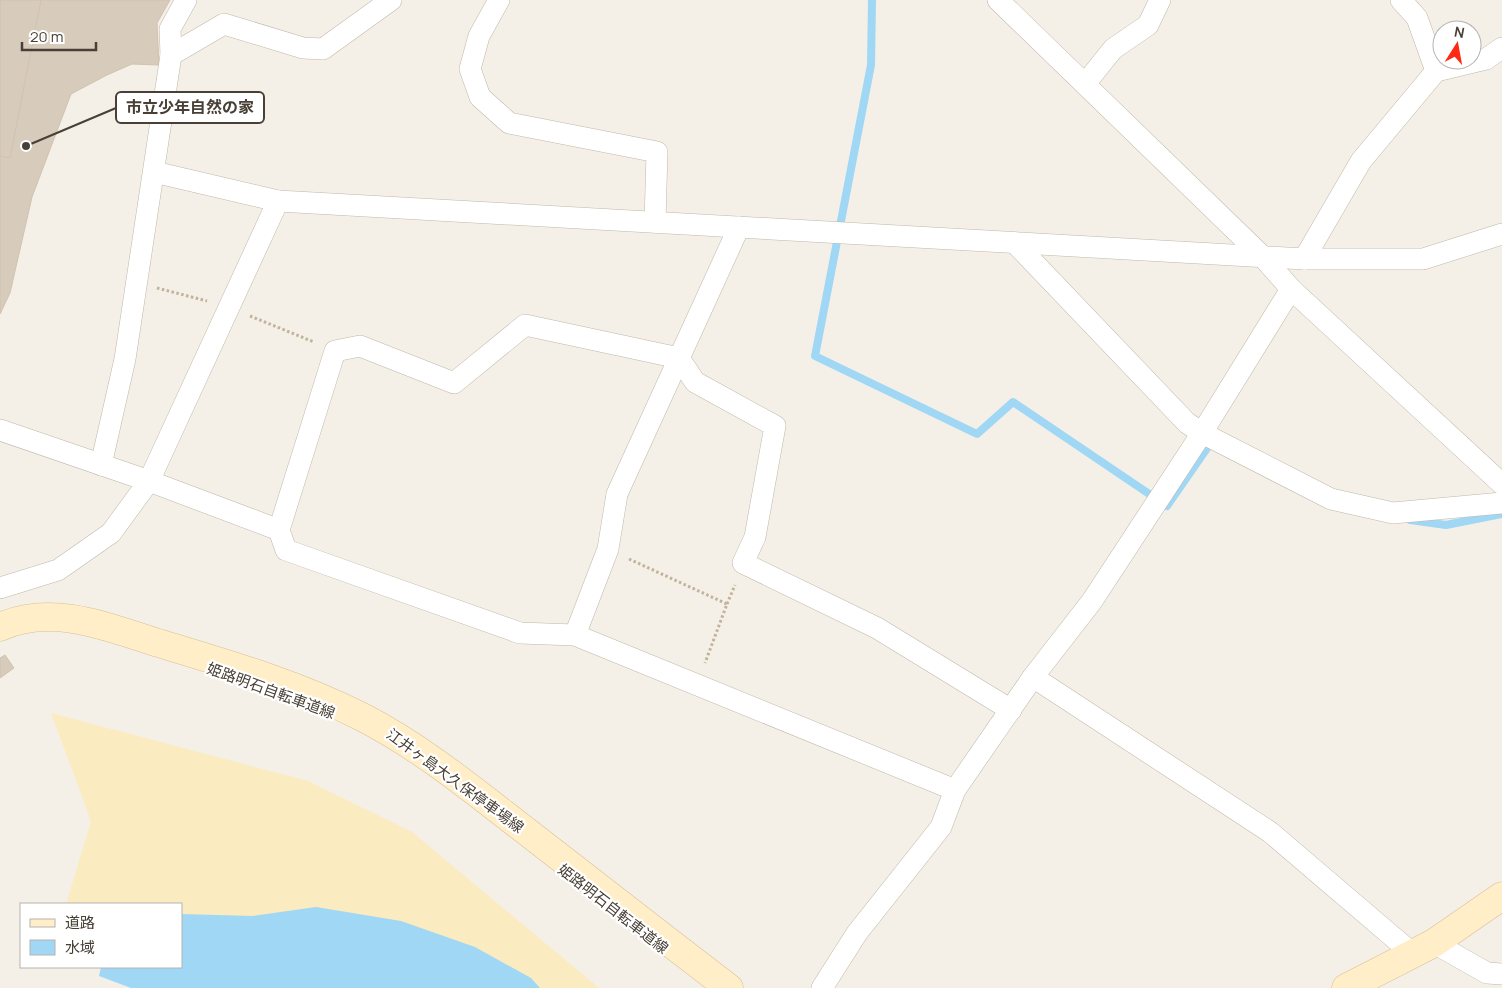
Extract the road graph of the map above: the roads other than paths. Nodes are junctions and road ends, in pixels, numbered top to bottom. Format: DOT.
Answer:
graph roads {
  1 [pos="186,0"];
  2 [pos="391,0"];
  3 [pos="499,0"];
  4 [pos="998,0"];
  5 [pos="1160,0"];
  6 [pos="1401,0"];
  7 [pos="1502,48"];
  8 [pos="171,56"];
  9 [pos="1436,71"];
  10 [pos="1084,84"];
  11 [pos="154,172"];
  12 [pos="278,201"];
  13 [pos="655,222"];
  14 [pos="738,227"];
  15 [pos="1502,234"];
  16 [pos="1015,243"];
  17 [pos="1262,256"];
  18 [pos="1304,259"];
  19 [pos="1291,289"];
  20 [pos="679,358"];
  21 [pos="0,430"];
  22 [pos="1202,433"];
  23 [pos="101,465"];
  24 [pos="149,481"];
  25 [pos="1502,484"];
  26 [pos="1502,503"];
  27 [pos="279,530"];
  28 [pos="0,588"];
  29 [pos="0,628"];
  30 [pos="574,635"];
  31 [pos="1032,677"];
  32 [pos="1010,710"];
  33 [pos="955,790"];
  34 [pos="1502,896"];
  35 [pos="1424,949"];
  36 [pos="1502,974"];
  37 [pos="729,988"];
  38 [pos="822,988"];
  39 [pos="1346,988"];
  1 -- 8 [label="street"];
  2 -- 8 [label="street"];
  3 -- 13 [label="street"];
  4 -- 10 [label="street"];
  5 -- 10 [label="street"];
  6 -- 9 [label="street"];
  7 -- 9 [label="street"];
  8 -- 11 [label="street"];
  9 -- 18 [label="street"];
  10 -- 17 [label="street"];
  11 -- 12 [label="street"];
  11 -- 23 [label="street"];
  12 -- 13 [label="street"];
  12 -- 24 [label="street"];
  13 -- 14 [label="street"];
  14 -- 16 [label="street"];
  14 -- 20 [label="street"];
  15 -- 18 [label="street"];
  16 -- 17 [label="street"];
  16 -- 22 [label="street"];
  17 -- 18 [label="street"];
  17 -- 19 [label="street"];
  19 -- 22 [label="street"];
  19 -- 25 [label="street"];
  20 -- 27 [label="street"];
  20 -- 30 [label="street"];
  20 -- 32 [label="street"];
  21 -- 23 [label="street"];
  22 -- 26 [label="street"];
  22 -- 31 [label="street"];
  23 -- 24 [label="street"];
  24 -- 27 [label="street"];
  24 -- 28 [label="street"];
  27 -- 30 [label="street"];
  29 -- 37 [label="main road, 江井ヶ島大久保停車場線"];
  30 -- 33 [label="street"];
  31 -- 32 [label="street"];
  31 -- 35 [label="street"];
  32 -- 33 [label="street"];
  33 -- 38 [label="street"];
  34 -- 35 [label="main road"];
  35 -- 36 [label="street"];
  35 -- 39 [label="main road"];
}
